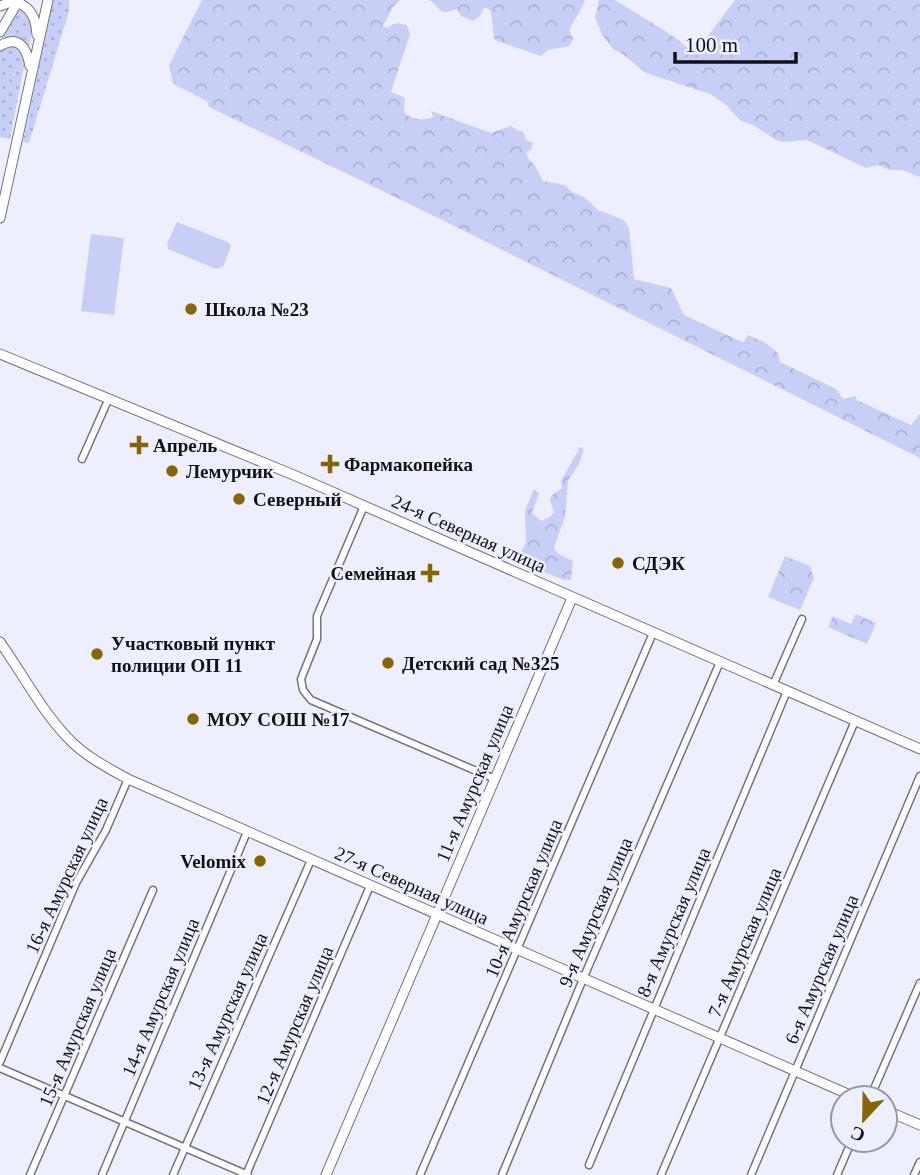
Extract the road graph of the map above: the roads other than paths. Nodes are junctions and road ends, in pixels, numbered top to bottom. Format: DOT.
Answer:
graph roads {
  1 [pos="48,0"];
  2 [pos="18,1"];
  3 [pos="3,3"];
  4 [pos="0,32"];
  5 [pos="38,40"];
  6 [pos="0,46"];
  7 [pos="31,71"];
  8 [pos="0,218"];
  9 [pos="1,352"];
  10 [pos="109,398"];
  11 [pos="82,459"];
  12 [pos="364,506"];
  13 [pos="572,598"];
  14 [pos="802,619"];
  15 [pos="653,633"];
  16 [pos="0,642"];
  17 [pos="720,662"];
  18 [pos="773,685"];
  19 [pos="787,691"];
  20 [pos="855,721"];
  21 [pos="920,749"];
  22 [pos="920,776"];
  23 [pos="128,779"];
  24 [pos="495,779"];
  25 [pos="247,832"];
  26 [pos="311,860"];
  27 [pos="370,886"];
  28 [pos="153,891"];
  29 [pos="436,915"];
  30 [pos="518,950"];
  31 [pos="583,979"];
  32 [pos="920,983"];
  33 [pos="654,1009"];
  34 [pos="720,1038"];
  35 [pos="0,1062"];
  36 [pos="0,1068"];
  37 [pos="795,1071"];
  38 [pos="876,1084"];
  39 [pos="829,1086"];
  40 [pos="64,1095"];
  41 [pos="899,1116"];
  42 [pos="125,1121"];
  43 [pos="920,1125"];
  44 [pos="185,1147"];
  45 [pos="846,1154"];
  46 [pos="920,1162"];
  47 [pos="589,1165"];
  48 [pos="30,1175"];
  49 [pos="102,1175"];
  50 [pos="173,1175"];
  51 [pos="247,1175"];
  52 [pos="326,1175"];
  53 [pos="420,1175"];
  54 [pos="502,1175"];
  55 [pos="661,1175"];
  56 [pos="751,1175"];
  57 [pos="837,1175"];
  58 [pos="914,1175"];
  1 -- 5 [label="street"];
  2 -- 3 [label="street"];
  2 -- 4 [label="street"];
  2 -- 5 [label="street"];
  5 -- 7 [label="street"];
  6 -- 7 [label="street"];
  7 -- 8 [label="street"];
  9 -- 10 [label="street, 24-я Северная улица"];
  10 -- 11 [label="street"];
  10 -- 12 [label="street, 24-я Северная улица"];
  12 -- 13 [label="street, 24-я Северная улица"];
  12 -- 24 [label="street"];
  13 -- 15 [label="street, 24-я Северная улица"];
  13 -- 24 [label="street, 11-я Амурская улица"];
  14 -- 18 [label="street"];
  15 -- 17 [label="street, 24-я Северная улица"];
  15 -- 30 [label="street, 10-я Амурская улица"];
  16 -- 23 [label="street, 27-я Северная улица"];
  17 -- 18 [label="street, 24-я Северная улица"];
  17 -- 31 [label="street, 9-я Амурская улица"];
  18 -- 19 [label="street, 24-я Северная улица"];
  19 -- 20 [label="street, 24-я Северная улица"];
  19 -- 33 [label="street, 8-я Амурская улица"];
  20 -- 21 [label="street, 24-я Северная улица"];
  20 -- 34 [label="street, 7-я Амурская улица"];
  22 -- 37 [label="street, 6-я Амурская улица"];
  23 -- 25 [label="street, 27-я Северная улица"];
  23 -- 35 [label="street, 16-я Амурская улица"];
  24 -- 29 [label="street, 11-я Амурская улица"];
  25 -- 26 [label="street, 27-я Северная улица"];
  25 -- 42 [label="street, 14-я Амурская улица"];
  26 -- 27 [label="street, 27-я Северная улица"];
  26 -- 44 [label="street, 13-я Амурская улица"];
  27 -- 29 [label="street, 27-я Северная улица"];
  27 -- 51 [label="street, 12-я Амурская улица"];
  28 -- 40 [label="street, 15-я Амурская улица"];
  29 -- 30 [label="street, 27-я Северная улица"];
  29 -- 52 [label="street, 11-я Амурская улица"];
  30 -- 31 [label="street, 27-я Северная улица"];
  30 -- 53 [label="street, 10-я Амурская улица"];
  31 -- 33 [label="street, 27-я Северная улица"];
  31 -- 54 [label="street, 9-я Амурская улица"];
  32 -- 38 [label="street"];
  33 -- 34 [label="street, 27-я Северная улица"];
  33 -- 47 [label="street, 8-я Амурская улица"];
  34 -- 37 [label="street, 27-я Северная улица"];
  34 -- 55 [label="street, 7-я Амурская улица"];
  36 -- 40 [label="street"];
  37 -- 39 [label="street, 27-я Северная улица"];
  37 -- 56 [label="street, 6-я Амурская улица"];
  40 -- 42 [label="street"];
  40 -- 48 [label="street, 15-я Амурская улица"];
  41 -- 43 [label="street"];
  42 -- 44 [label="street"];
  42 -- 49 [label="street, 14-я Амурская улица"];
  44 -- 50 [label="street, 13-я Амурская улица"];
  44 -- 51 [label="street"];
  45 -- 57 [label="street"];
  46 -- 58 [label="street"];
}
